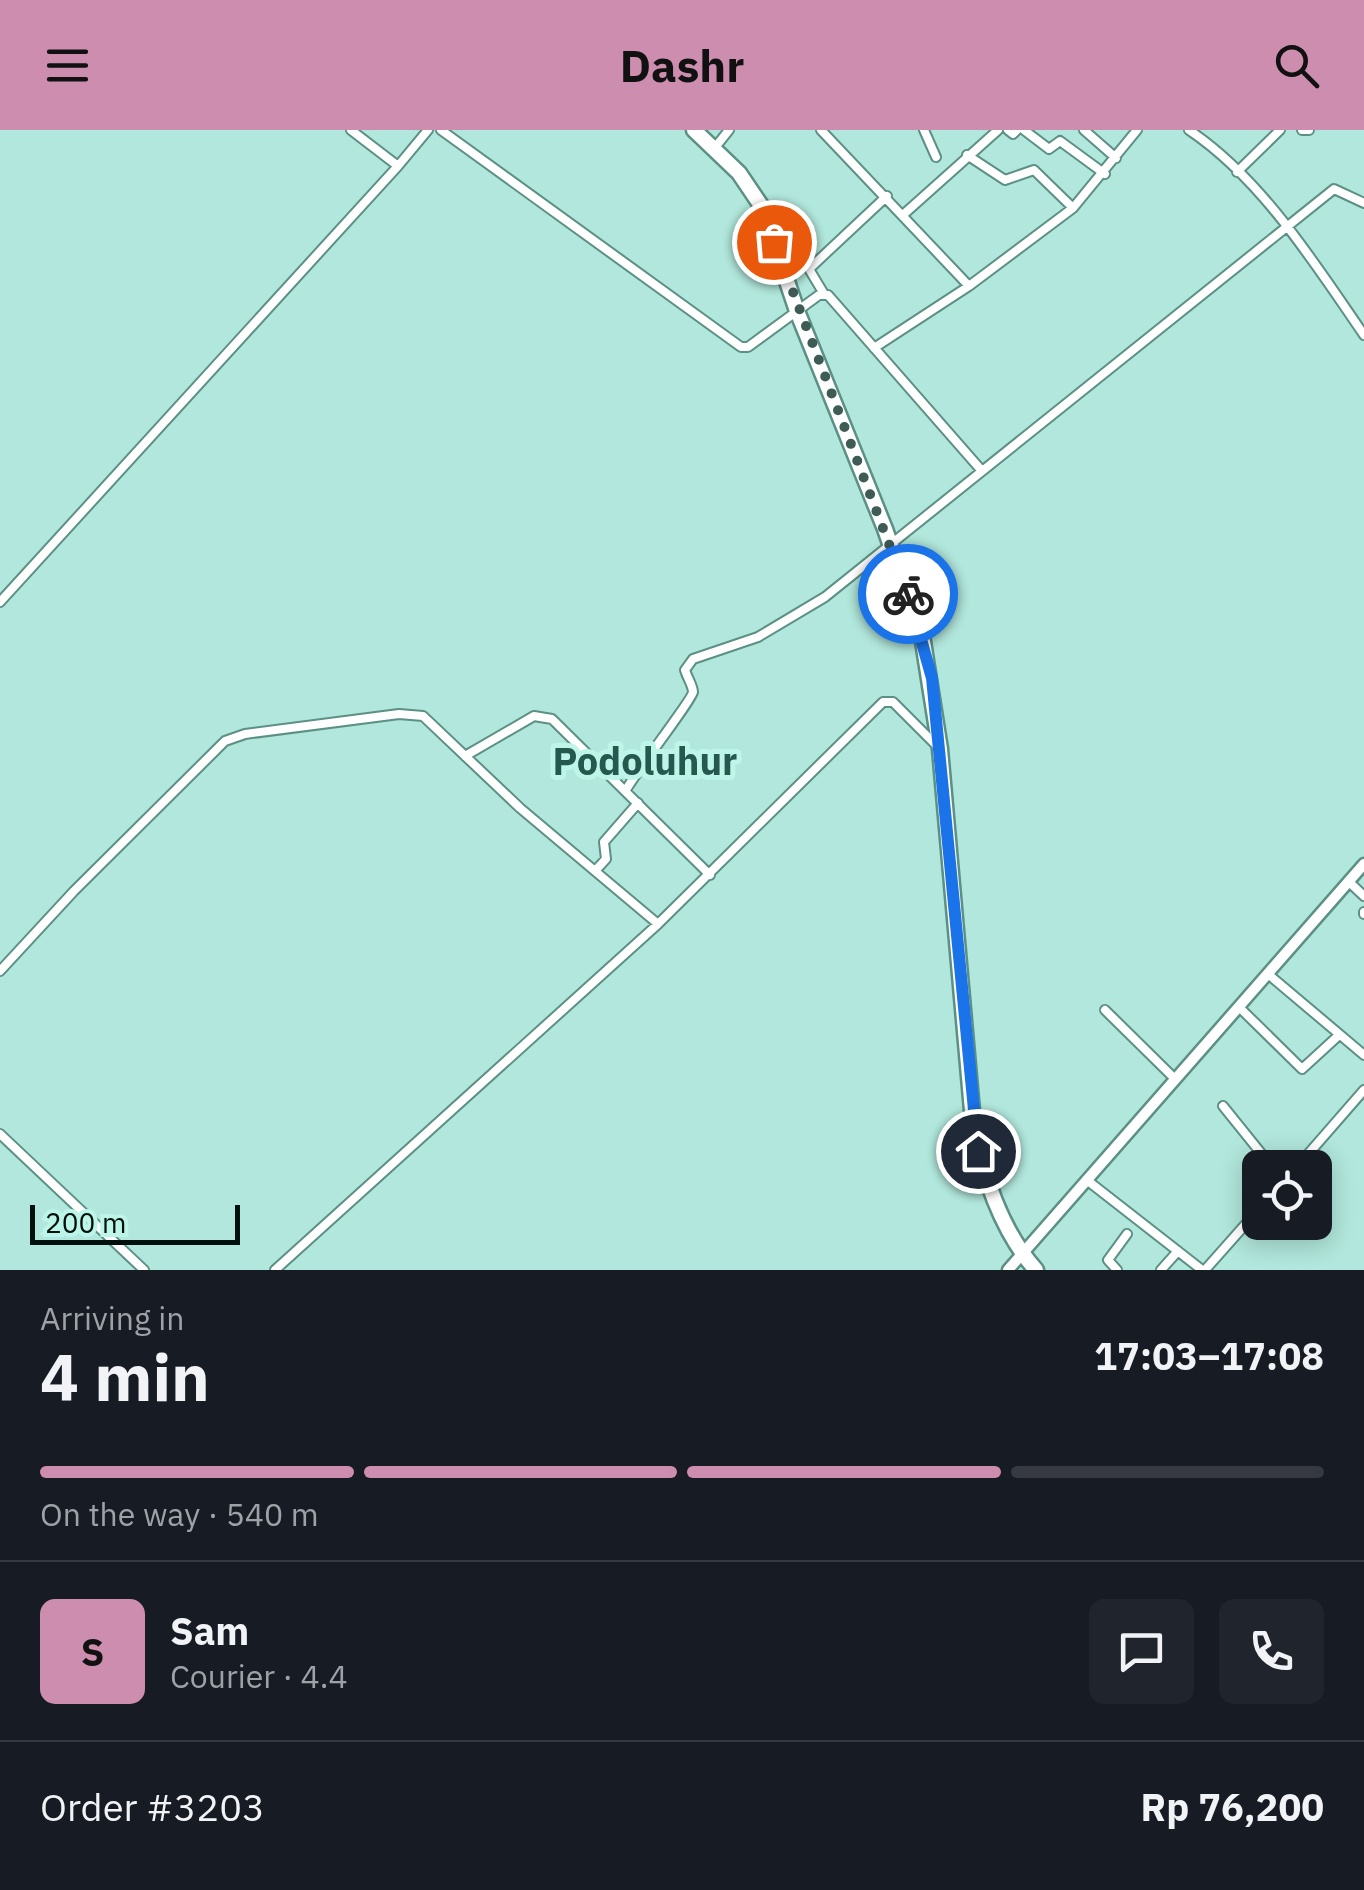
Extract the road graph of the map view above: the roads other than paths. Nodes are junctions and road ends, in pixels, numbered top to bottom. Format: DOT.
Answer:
graph roads {
  1 [pos="351,130"];
  2 [pos="428,130"];
  3 [pos="441,130"];
  4 [pos="694,130"];
  5 [pos="730,130"];
  6 [pos="822,130"];
  7 [pos="838,130"];
  8 [pos="924,130"];
  9 [pos="998,130"];
  10 [pos="1008,130"];
  11 [pos="1021,130"];
  12 [pos="1084,130"];
  13 [pos="1137,130"];
  14 [pos="1189,130"];
  15 [pos="1280,130"];
  16 [pos="985,134"];
  17 [pos="830,138"];
  18 [pos="713,150"];
  19 [pos="967,155"];
  20 [pos="936,157"];
  21 [pos="1116,158"];
  22 [pos="398,166"];
  23 [pos="1237,172"];
  24 [pos="1105,174"];
  25 [pos="887,196"];
  26 [pos="1364,203"];
  27 [pos="1074,208"];
  28 [pos="904,214"];
  29 [pos="1285,226"];
  30 [pos="969,286"];
  31 [pos="824,294"];
  32 [pos="797,311"];
  33 [pos="1364,335"];
  34 [pos="874,348"];
  35 [pos="979,468"];
  36 [pos="889,540"];
  37 [pos="0,602"];
  38 [pos="940,748"];
  39 [pos="465,756"];
  40 [pos="626,790"];
  41 [pos="638,803"];
  42 [pos="1364,864"];
  43 [pos="595,871"];
  44 [pos="710,875"];
  45 [pos="1348,882"];
  46 [pos="1364,896"];
  47 [pos="658,924"];
  48 [pos="0,971"];
  49 [pos="1268,974"];
  50 [pos="1239,1007"];
  51 [pos="1104,1010"];
  52 [pos="1338,1036"];
  53 [pos="1364,1055"];
  54 [pos="1174,1078"];
  55 [pos="1364,1090"];
  56 [pos="1224,1106"];
  57 [pos="0,1134"];
  58 [pos="1259,1150"];
  59 [pos="1312,1150"];
  60 [pos="1088,1181"];
  61 [pos="1242,1228"];
  62 [pos="1127,1234"];
  63 [pos="1021,1250"];
  64 [pos="1178,1250"];
  65 [pos="144,1270"];
  66 [pos="276,1270"];
  67 [pos="1008,1270"];
  68 [pos="1036,1270"];
  69 [pos="1117,1270"];
  70 [pos="1161,1270"];
  71 [pos="1203,1270"];
  1 -- 22 [label="street"];
  2 -- 22 [label="street"];
  3 -- 32 [label="street"];
  4 -- 18 [label="highway"];
  5 -- 18 [label="street"];
  6 -- 17 [label="street"];
  7 -- 17 [label="street"];
  8 -- 20 [label="street"];
  9 -- 16 [label="street"];
  10 -- 11 [label="street"];
  11 -- 24 [label="street"];
  12 -- 21 [label="street"];
  13 -- 21 [label="street"];
  14 -- 23 [label="street"];
  15 -- 23 [label="street"];
  16 -- 19 [label="street"];
  17 -- 25 [label="street"];
  18 -- 32 [label="highway"];
  19 -- 27 [label="street"];
  19 -- 28 [label="street"];
  21 -- 24 [label="street"];
  22 -- 37 [label="street"];
  23 -- 29 [label="street"];
  24 -- 27 [label="street"];
  25 -- 28 [label="street"];
  25 -- 31 [label="street"];
  26 -- 29 [label="street"];
  27 -- 30 [label="street"];
  28 -- 30 [label="street"];
  29 -- 33 [label="street"];
  29 -- 35 [label="street"];
  30 -- 34 [label="street"];
  31 -- 32 [label="street"];
  31 -- 34 [label="street"];
  32 -- 36 [label="highway"];
  34 -- 35 [label="street"];
  35 -- 36 [label="street"];
  36 -- 38 [label="highway"];
  36 -- 40 [label="street"];
  38 -- 44 [label="street"];
  38 -- 63 [label="highway"];
  39 -- 40 [label="street"];
  39 -- 43 [label="street"];
  39 -- 48 [label="street"];
  40 -- 41 [label="street"];
  41 -- 43 [label="street"];
  41 -- 44 [label="street"];
  42 -- 45 [label="street"];
  43 -- 47 [label="street"];
  44 -- 47 [label="street"];
  45 -- 46 [label="street"];
  45 -- 49 [label="street"];
  47 -- 66 [label="street"];
  49 -- 50 [label="street"];
  49 -- 52 [label="street"];
  50 -- 52 [label="street"];
  50 -- 54 [label="street"];
  51 -- 54 [label="street"];
  52 -- 53 [label="street"];
  54 -- 60 [label="street"];
  55 -- 59 [label="street"];
  56 -- 58 [label="street"];
  57 -- 65 [label="street"];
  60 -- 63 [label="street"];
  60 -- 64 [label="street"];
  61 -- 71 [label="street"];
  62 -- 69 [label="street"];
  63 -- 67 [label="street"];
  63 -- 68 [label="highway"];
  64 -- 70 [label="street"];
  64 -- 71 [label="street"];
}
